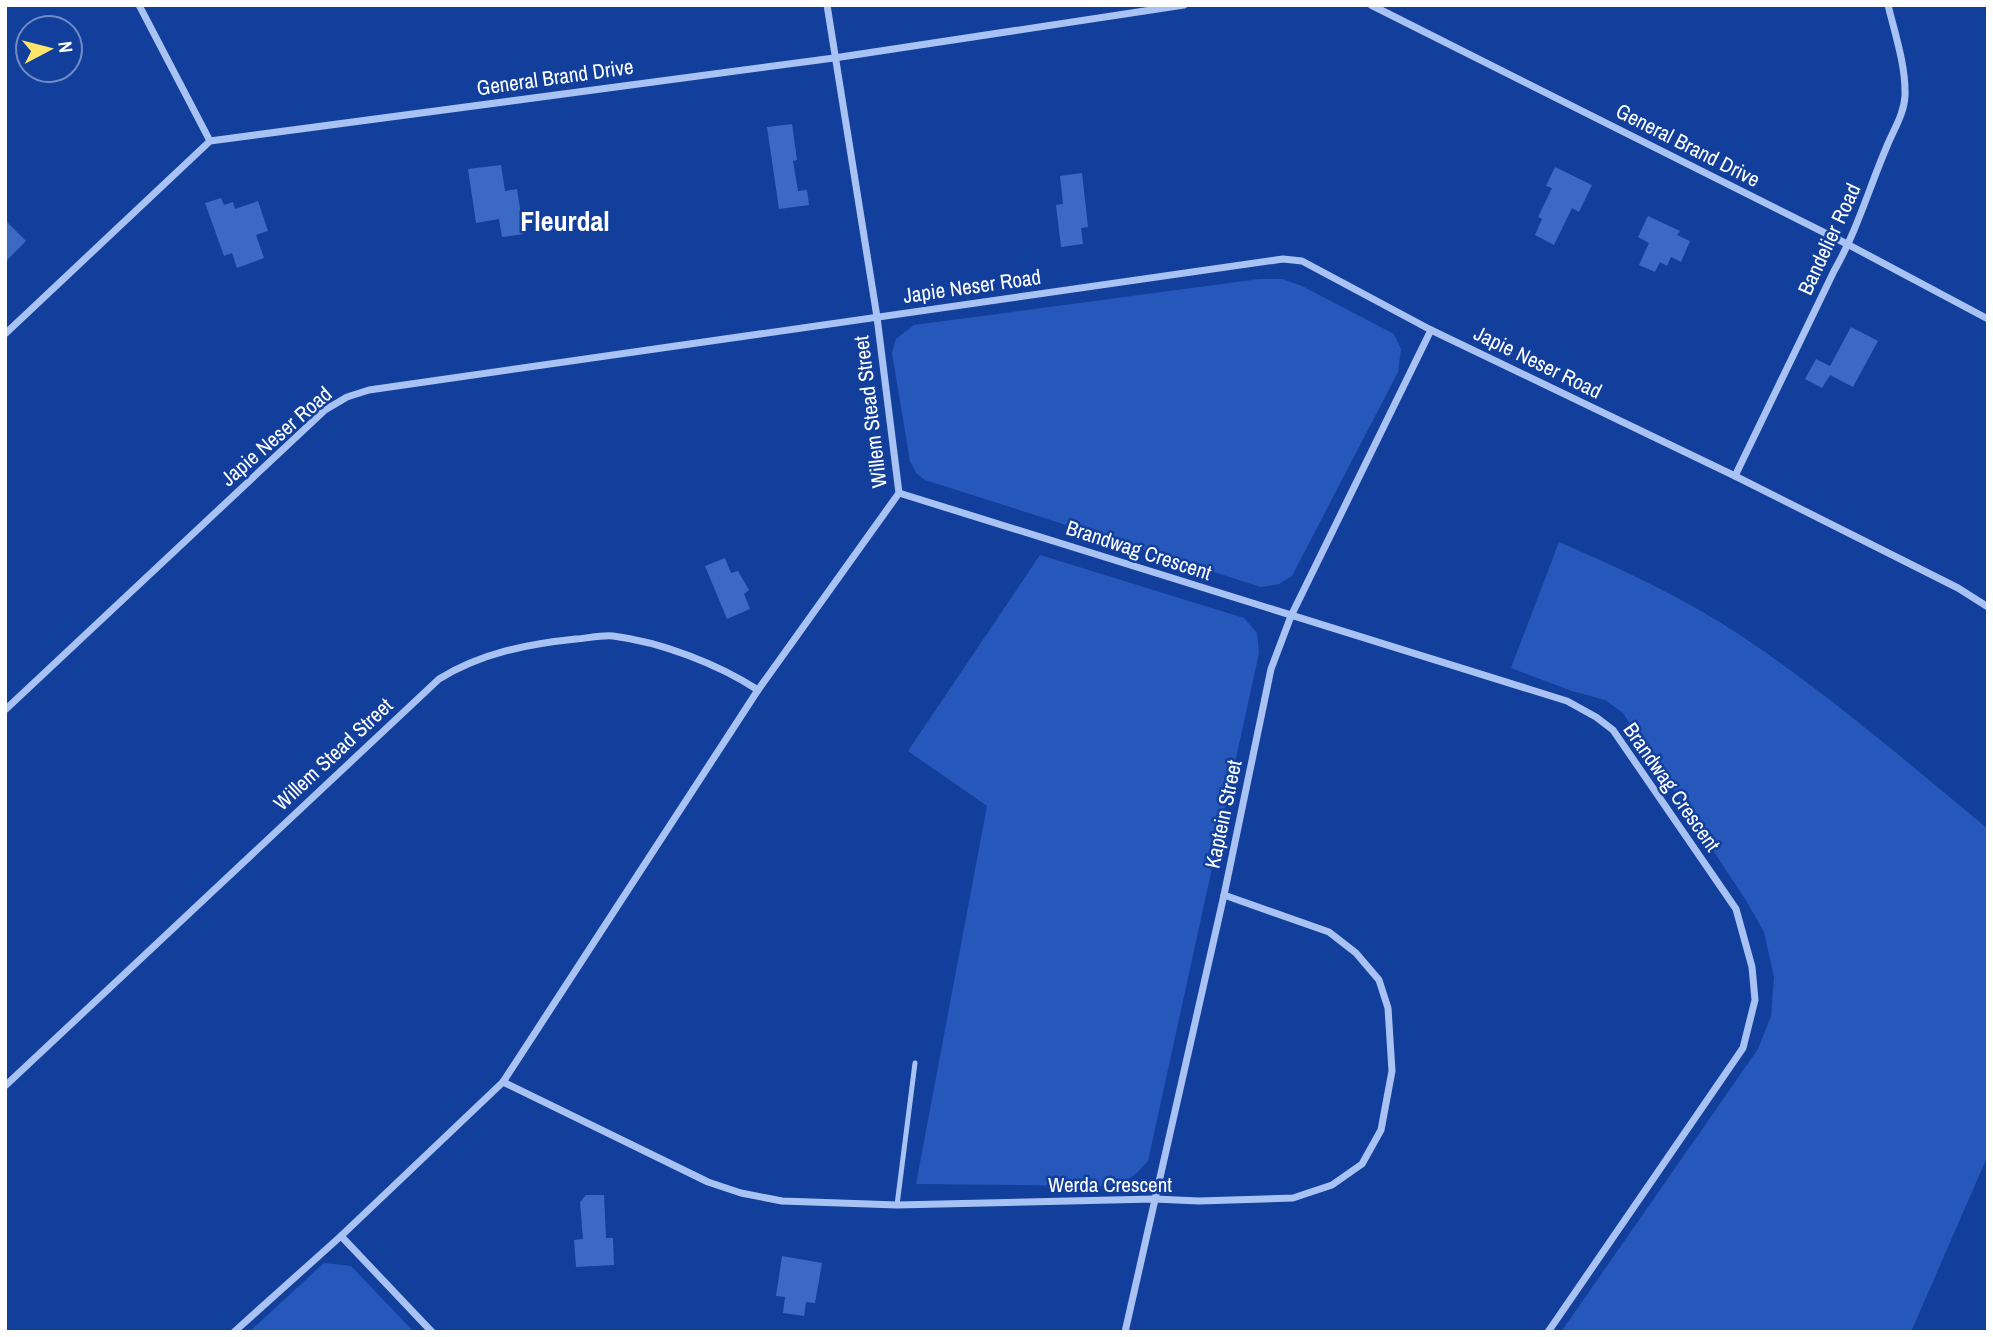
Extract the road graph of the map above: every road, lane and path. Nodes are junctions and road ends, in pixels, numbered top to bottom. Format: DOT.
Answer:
graph roads {
  1 [pos="139,5"];
  2 [pos="827,5"];
  3 [pos="1184,5"];
  4 [pos="1371,5"];
  5 [pos="1888,5"];
  6 [pos="834,58"];
  7 [pos="210,141"];
  8 [pos="1849,246"];
  9 [pos="877,317"];
  10 [pos="1988,319"];
  11 [pos="1431,330"];
  12 [pos="5,334"];
  13 [pos="1735,476"];
  14 [pos="899,492"];
  15 [pos="1988,607"];
  16 [pos="1291,617"];
  17 [pos="758,690"];
  18 [pos="5,710"];
  19 [pos="1224,895"];
  20 [pos="915,1063"];
  21 [pos="503,1082"];
  22 [pos="5,1086"];
  23 [pos="1154,1199"];
  24 [pos="897,1205"];
  25 [pos="341,1236"];
  26 [pos="234,1332"];
  27 [pos="432,1332"];
  28 [pos="1125,1332"];
  29 [pos="1548,1332"];
  1 -- 7 [label="street"];
  2 -- 6 [label="street, Willem Stead Street"];
  3 -- 6 [label="street, General Brand Drive"];
  4 -- 8 [label="street, General Brand Drive"];
  5 -- 8 [label="street, Bandelier Road"];
  6 -- 7 [label="street, General Brand Drive"];
  6 -- 9 [label="street, Willem Stead Street"];
  7 -- 12 [label="street"];
  8 -- 10 [label="street, General Brand Drive"];
  8 -- 13 [label="street, Bandelier Road"];
  9 -- 11 [label="street, Japie Neser Road"];
  9 -- 14 [label="street, Willem Stead Street"];
  9 -- 18 [label="street, Japie Neser Road"];
  11 -- 13 [label="street, Japie Neser Road"];
  11 -- 16 [label="street, Kaptein Street"];
  13 -- 15 [label="street, Japie Neser Road"];
  14 -- 16 [label="street, Brandwag Crescent"];
  14 -- 17 [label="street, Willem Stead Street"];
  16 -- 19 [label="street, Kaptein Street"];
  16 -- 29 [label="street, Brandwag Crescent"];
  17 -- 21 [label="street, Willem Stead Street"];
  17 -- 22 [label="street, Willem Stead Street"];
  19 -- 23 [label="street, Kaptein Street"];
  19 -- 23 [label="street, Werda Crescent"];
  20 -- 24 [label="lane"];
  21 -- 24 [label="street, Werda Crescent"];
  21 -- 25 [label="street, Willem Stead Street"];
  23 -- 24 [label="street, Werda Crescent"];
  23 -- 28 [label="street, Kaptein Street"];
  25 -- 26 [label="street, Willem Stead Street"];
  25 -- 27 [label="street"];
}
